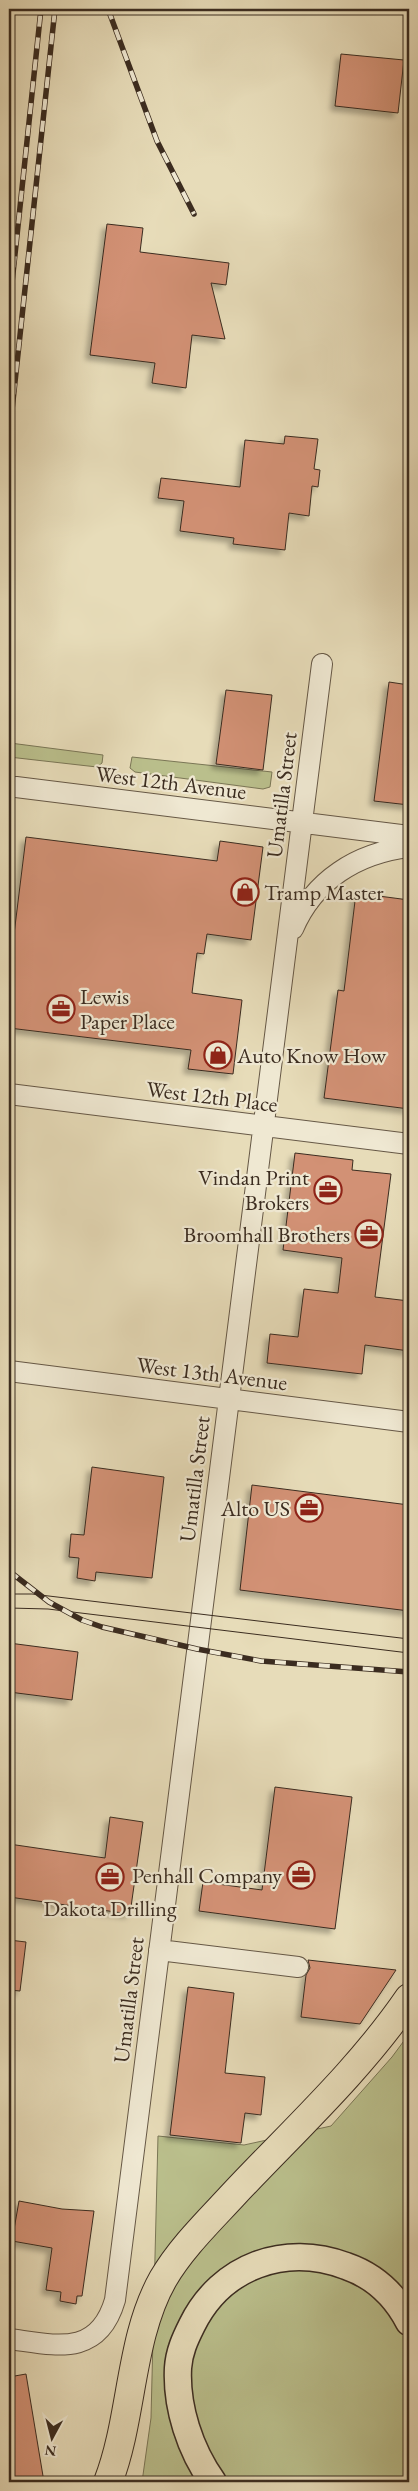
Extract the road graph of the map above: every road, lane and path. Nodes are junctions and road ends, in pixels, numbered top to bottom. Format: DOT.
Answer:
graph roads {
  1 [pos="322,664"];
  2 [pos="16,786"];
  3 [pos="301,822"];
  4 [pos="409,836"];
  5 [pos="409,847"];
  6 [pos="285,952"];
  7 [pos="9,1094"];
  8 [pos="263,1126"];
  9 [pos="409,1144"];
  10 [pos="9,1371"];
  11 [pos="228,1399"];
  12 [pos="409,1422"];
  13 [pos="159,1950"];
  14 [pos="298,1967"];
  15 [pos="409,1998"];
  16 [pos="409,2322"];
  17 [pos="9,2339"];
  18 [pos="131,2391"];
  19 [pos="108,2482"];
  20 [pos="126,2482"];
  21 [pos="213,2482"];
  1 -- 3 [label="street, Umatilla Street"];
  2 -- 3 [label="street, West 12th Avenue"];
  3 -- 4 [label="street, West 12th Avenue"];
  3 -- 6 [label="street, Umatilla Street"];
  5 -- 6 [label="street"];
  6 -- 8 [label="street, Umatilla Street"];
  7 -- 8 [label="street, West 12th Place"];
  8 -- 9 [label="street, West 12th Place"];
  8 -- 11 [label="street, Umatilla Street"];
  10 -- 11 [label="street, West 13th Avenue"];
  11 -- 12 [label="street, West 13th Avenue"];
  11 -- 13 [label="street, Umatilla Street"];
  13 -- 14 [label="street"];
  13 -- 17 [label="street, Umatilla Street"];
  15 -- 18 [label="highway"];
  16 -- 21 [label="main road"];
  18 -- 19 [label="highway"];
  18 -- 20 [label="highway"];
}
